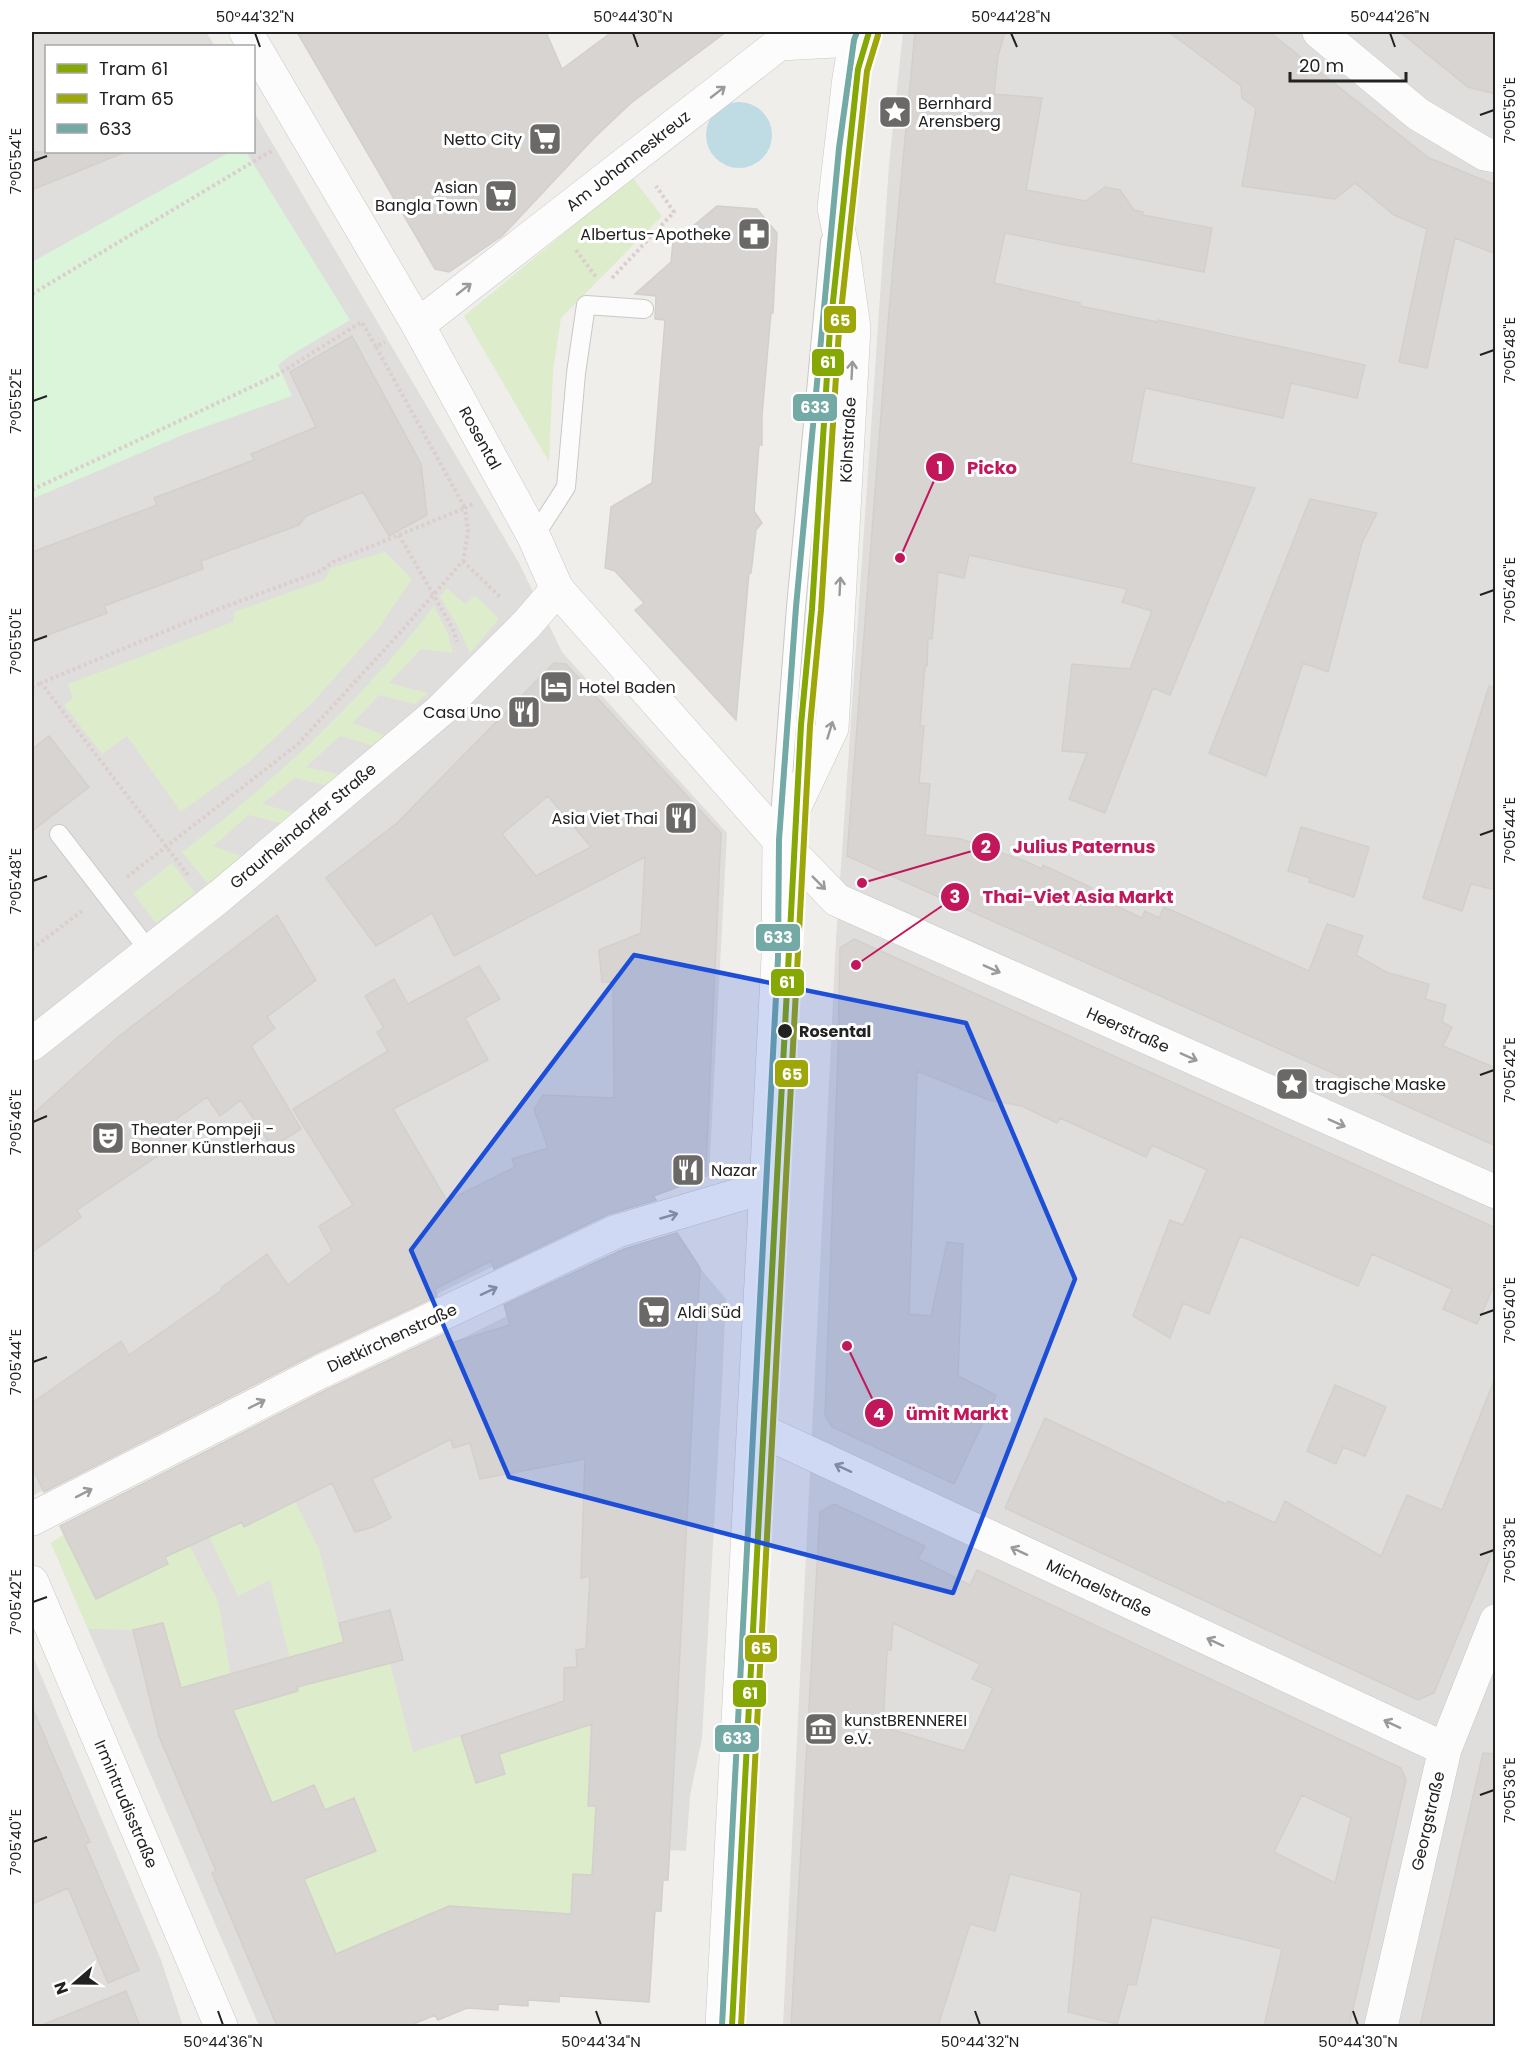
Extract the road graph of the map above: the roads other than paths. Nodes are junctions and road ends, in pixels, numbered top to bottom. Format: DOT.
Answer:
graph roads {
  1 [pos="246,32"];
  2 [pos="1319,32"];
  3 [pos="855,36"];
  4 [pos="254,45"];
  5 [pos="255,47"];
  6 [pos="1496,156"];
  7 [pos="834,208"];
  8 [pos="644,309"];
  9 [pos="418,324"];
  10 [pos="534,537"];
  11 [pos="557,589"];
  12 [pos="59,834"];
  13 [pos="779,840"];
  14 [pos="150,952"];
  15 [pos="32,1044"];
  16 [pos="765,1187"];
  17 [pos="1496,1192"];
  18 [pos="754,1427"];
  19 [pos="32,1519"];
  20 [pos="32,1581"];
  21 [pos="1496,1621"];
  22 [pos="1445,1749"];
  23 [pos="221,2026"];
  24 [pos="722,2026"];
  25 [pos="1381,2026"];
  1 -- 4 [label="street, Rosental"];
  2 -- 6 [label="street"];
  3 -- 7 [label="street, Kölnstraße"];
  9 -- 3 [label="street, Am Johanneskreuz, one-way"];
  5 -- 9 [label="street, Rosental"];
  7 -- 13 [label="lane"];
  13 -- 7 [label="street, Kölnstraße, one-way"];
  8 -- 10 [label="lane"];
  9 -- 10 [label="street, Rosental"];
  10 -- 11 [label="street, Rosental"];
  11 -- 13 [label="street, Rosental"];
  11 -- 14 [label="street, Graurheindorfer Straße"];
  12 -- 14 [label="lane"];
  13 -- 16 [label="street, Kölnstraße"];
  13 -- 17 [label="street, Heerstraße, one-way"];
  14 -- 15 [label="street, Graurheindorfer Straße"];
  16 -- 18 [label="street, Kölnstraße"];
  19 -- 16 [label="street, Dietkirchenstraße, one-way"];
  22 -- 18 [label="street, Michaelstraße, one-way"];
  18 -- 24 [label="street, Kölnstraße"];
  20 -- 23 [label="street, Irmintrudisstraße"];
  21 -- 22 [label="street, Georgstraße"];
  22 -- 25 [label="street, Georgstraße"];
}
